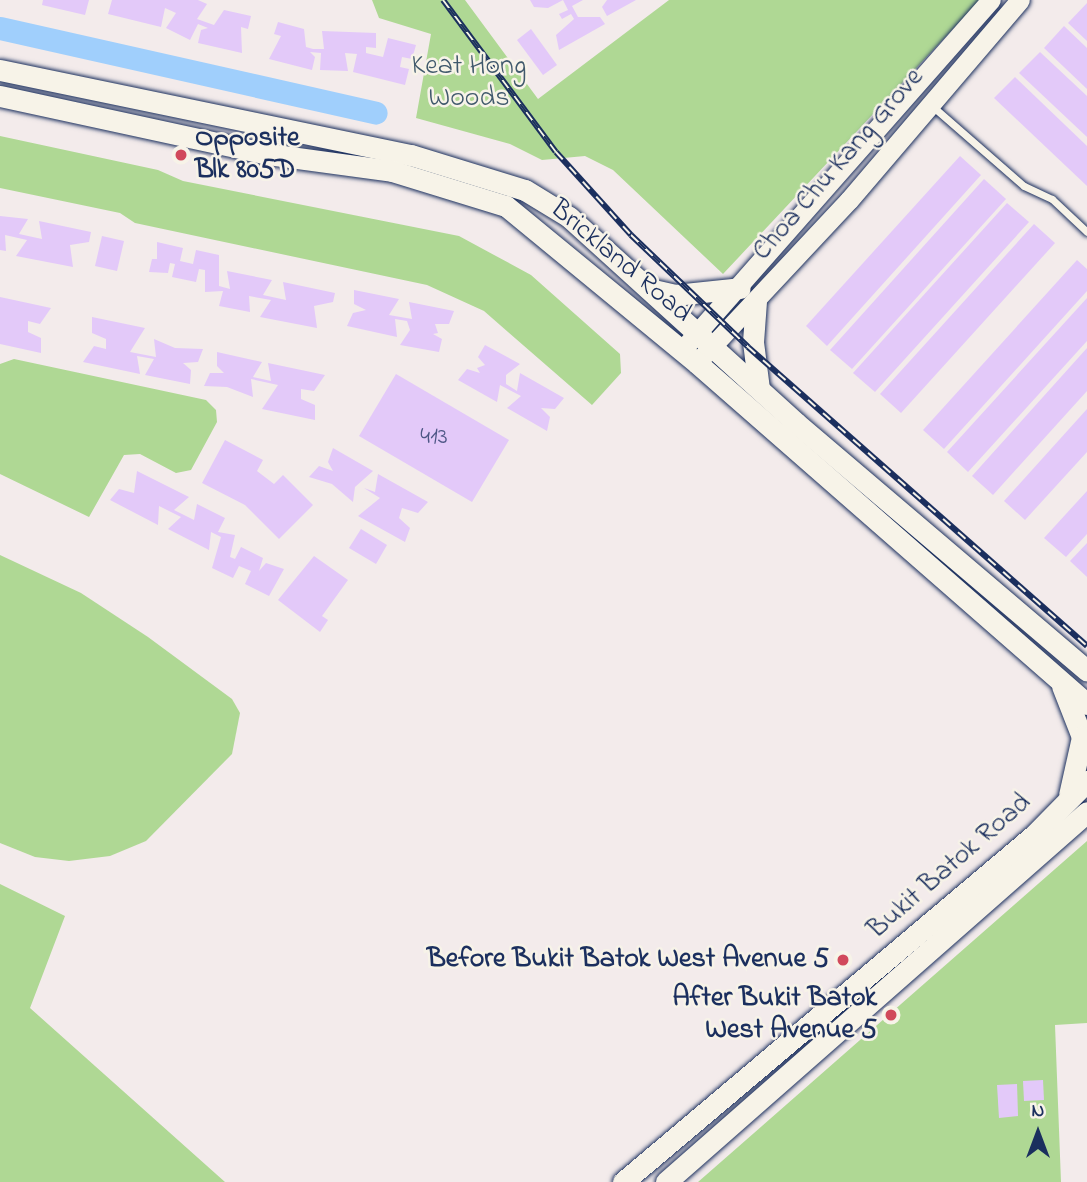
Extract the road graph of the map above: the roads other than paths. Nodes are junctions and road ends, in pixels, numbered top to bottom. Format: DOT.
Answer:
graph roads {
  1 [pos="991,0"];
  2 [pos="1020,0"];
  3 [pos="0,71"];
  4 [pos="0,96"];
  5 [pos="930,104"];
  6 [pos="1087,232"];
  7 [pos="644,288"];
  8 [pos="748,295"];
  9 [pos="704,340"];
  10 [pos="690,357"];
  11 [pos="759,389"];
  12 [pos="1083,666"];
  13 [pos="1059,681"];
  14 [pos="1087,704"];
  15 [pos="1087,781"];
  16 [pos="1068,800"];
  17 [pos="1087,812"];
  18 [pos="750,1073"];
  19 [pos="785,1078"];
  20 [pos="743,1114"];
  21 [pos="661,1150"];
  22 [pos="623,1182"];
  23 [pos="666,1182"];
  1 -- 8 [label="street, Choa Chu Kang Grove"];
  2 -- 5 [label="street, Choa Chu Kang Grove"];
  3 -- 7 [label="main road, Brickland Road"];
  4 -- 10 [label="main road, Brickland Road"];
  5 -- 6 [label="lane"];
  5 -- 8 [label="street, Choa Chu Kang Grove"];
  7 -- 8 [label="main road"];
  7 -- 9 [label="main road, Brickland Road"];
  8 -- 9 [label="street, Choa Chu Kang Grove"];
  8 -- 11 [label="main road"];
  9 -- 10 [label="street, Choa Chu Kang Grove"];
  9 -- 11 [label="main road, Brickland Road"];
  10 -- 13 [label="main road, Brickland Road"];
  11 -- 12 [label="main road, Brickland Road"];
  13 -- 14 [label="main road, Brickland Road"];
  13 -- 16 [label="main road"];
  15 -- 16 [label="main road, Bukit Batok Road"];
  16 -- 18 [label="main road, Bukit Batok Road"];
  17 -- 19 [label="main road, Bukit Batok Road"];
  18 -- 19 [label="main road"];
  18 -- 21 [label="main road, Bukit Batok Road"];
  19 -- 20 [label="main road, Bukit Batok Road"];
  20 -- 21 [label="main road"];
  20 -- 23 [label="main road, Bukit Batok Road"];
  21 -- 22 [label="main road, Bukit Batok Road"];
}
